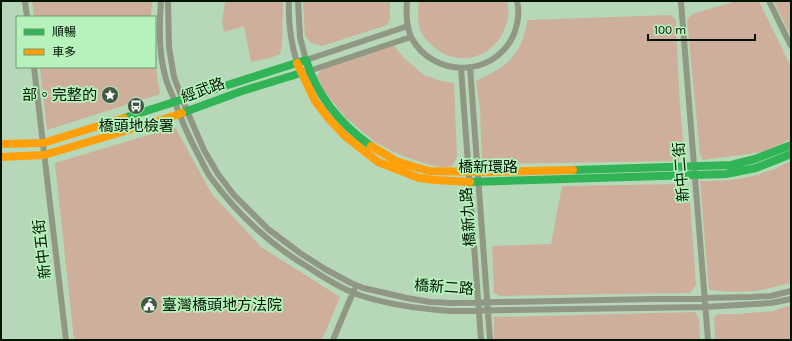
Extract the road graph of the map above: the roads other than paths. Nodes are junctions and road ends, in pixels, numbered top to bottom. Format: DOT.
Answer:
graph roads {
  1 [pos="25,1"];
  2 [pos="161,1"];
  3 [pos="168,1"];
  4 [pos="289,1"];
  5 [pos="298,1"];
  6 [pos="407,1"];
  7 [pos="517,1"];
  8 [pos="769,1"];
  9 [pos="681,2"];
  10 [pos="27,16"];
  11 [pos="408,26"];
  12 [pos="411,37"];
  13 [pos="791,46"];
  14 [pos="306,60"];
  15 [pos="297,63"];
  16 [pos="470,67"];
  17 [pos="34,68"];
  18 [pos="461,68"];
  19 [pos="309,70"];
  20 [pos="301,74"];
  21 [pos="183,100"];
  22 [pos="175,103"];
  23 [pos="183,113"];
  24 [pos="43,143"];
  25 [pos="1,144"];
  26 [pos="791,145"];
  27 [pos="791,154"];
  28 [pos="44,155"];
  29 [pos="1,156"];
  30 [pos="694,167"];
  31 [pos="468,173"];
  32 [pos="478,173"];
  33 [pos="695,176"];
  34 [pos="469,182"];
  35 [pos="478,182"];
  36 [pos="357,285"];
  37 [pos="791,291"];
  38 [pos="353,292"];
  39 [pos="704,298"];
  40 [pos="791,299"];
  41 [pos="487,302"];
  42 [pos="478,303"];
  43 [pos="705,307"];
  44 [pos="479,311"];
  45 [pos="488,311"];
  46 [pos="66,340"];
  47 [pos="333,340"];
  48 [pos="481,340"];
  49 [pos="490,340"];
  50 [pos="708,340"];
  1 -- 10 [label="street"];
  2 -- 22 [label="street"];
  3 -- 21 [label="street, 橋新二路"];
  4 -- 15 [label="street, 橋新環路"];
  5 -- 14 [label="street, 橋新環路"];
  6 -- 11 [label="street"];
  7 -- 16 [label="street"];
  8 -- 13 [label="street"];
  9 -- 30 [label="street, 新中二街"];
  11 -- 12 [label="street"];
  11 -- 14 [label="street, 經武路"];
  12 -- 18 [label="street"];
  12 -- 19 [label="street, 經武路"];
  14 -- 15 [label="street, 經武路"];
  14 -- 19 [label="street, 橋新環路"];
  15 -- 20 [label="street, 橋新環路"];
  15 -- 21 [label="street, 經武路"];
  16 -- 18 [label="street"];
  16 -- 32 [label="street, 橋新九路"];
  17 -- 24 [label="street"];
  18 -- 31 [label="street, 橋新九路"];
  19 -- 20 [label="street, 經武路"];
  19 -- 31 [label="street, 橋新環路"];
  20 -- 23 [label="street, 經武路"];
  20 -- 34 [label="street, 橋新環路"];
  21 -- 22 [label="street, 經武路"];
  21 -- 23 [label="street, 橋新二路"];
  22 -- 23 [label="street"];
  22 -- 24 [label="street, 經武路"];
  23 -- 28 [label="street, 經武路"];
  23 -- 36 [label="street, 橋新二路"];
  23 -- 38 [label="street, 橋新二路"];
  24 -- 25 [label="street, 經武路"];
  24 -- 28 [label="street, 新中五街"];
  26 -- 30 [label="street, 橋新環路"];
  27 -- 33 [label="street, 橋新環路"];
  28 -- 29 [label="street, 經武路"];
  28 -- 46 [label="street, 新中五街"];
  30 -- 32 [label="street, 橋新環路"];
  30 -- 33 [label="street, 新中二街"];
  31 -- 32 [label="street, 橋新環路"];
  31 -- 34 [label="street, 橋新九路"];
  32 -- 35 [label="street, 橋新九路"];
  33 -- 35 [label="street, 橋新環路"];
  33 -- 39 [label="street, 新中二街"];
  34 -- 35 [label="street, 橋新環路"];
  34 -- 42 [label="street, 橋新九路"];
  35 -- 41 [label="street, 橋新九路"];
  36 -- 38 [label="street"];
  36 -- 42 [label="street, 橋新二路"];
  37 -- 39 [label="street, 橋新二路"];
  38 -- 44 [label="street, 橋新二路"];
  38 -- 47 [label="street"];
  39 -- 41 [label="street, 橋新二路"];
  39 -- 43 [label="street, 新中二街"];
  40 -- 43 [label="street, 橋新二路"];
  41 -- 42 [label="street, 橋新二路"];
  41 -- 45 [label="street, 橋新九路"];
  42 -- 44 [label="street, 橋新九路"];
  43 -- 45 [label="street, 橋新二路"];
  43 -- 50 [label="street, 新中二街"];
  44 -- 45 [label="street, 橋新二路"];
  44 -- 48 [label="street, 橋新九路"];
  45 -- 49 [label="street, 橋新九路"];
}
